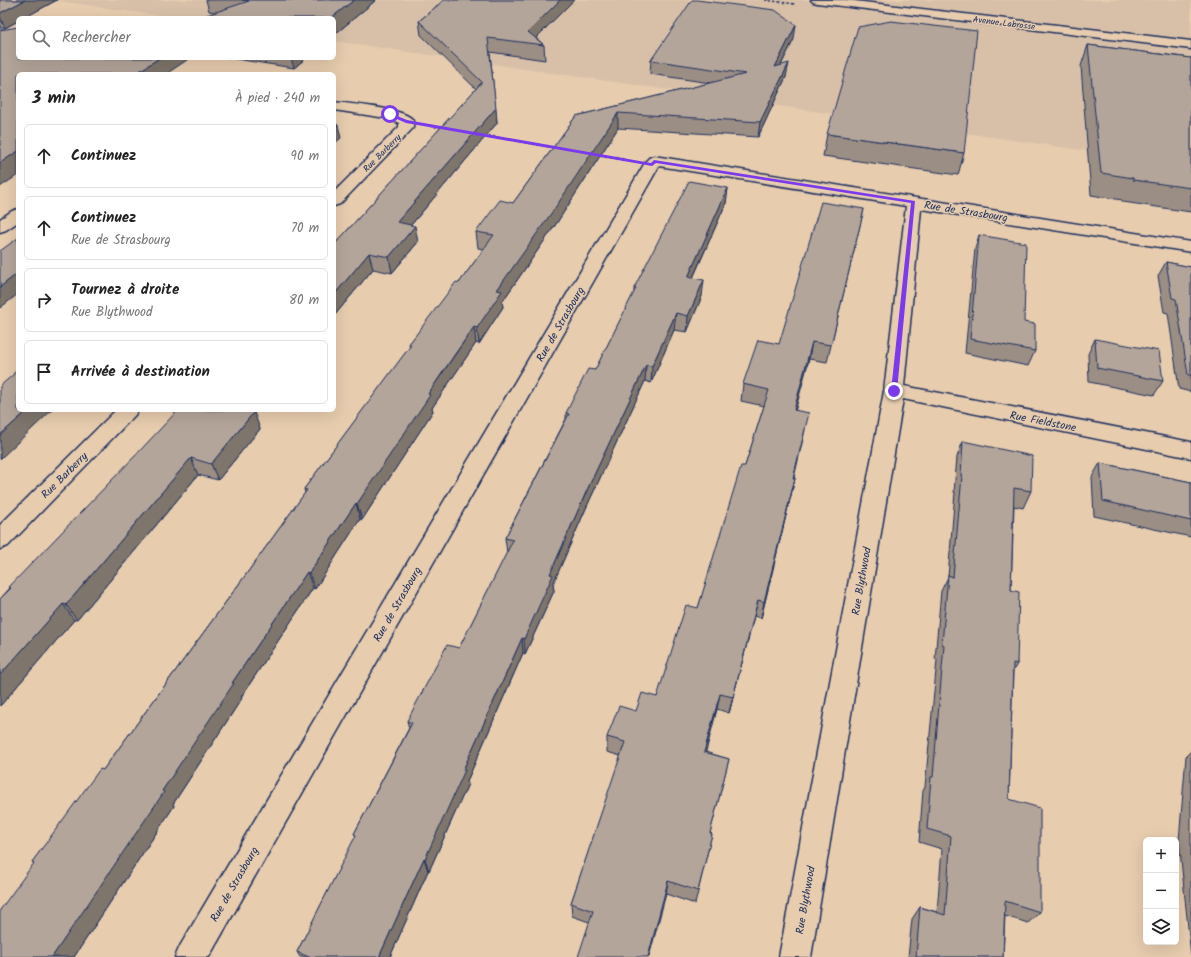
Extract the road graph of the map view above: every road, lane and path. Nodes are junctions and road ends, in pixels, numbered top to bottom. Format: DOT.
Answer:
graph roads {
  1 [pos="817,0"];
  2 [pos="1191,45"];
  3 [pos="336,106"];
  4 [pos="406,121"];
  5 [pos="444,128"];
  6 [pos="483,135"];
  7 [pos="560,149"];
  8 [pos="591,154"];
  9 [pos="652,165"];
  10 [pos="336,200"];
  11 [pos="914,202"];
  12 [pos="16,215"];
  13 [pos="0,227"];
  14 [pos="1191,247"];
  15 [pos="894,391"];
  16 [pos="126,412"];
  17 [pos="1191,450"];
  18 [pos="0,540"];
  19 [pos="192,957"];
  20 [pos="795,957"];
  1 -- 2 [label="street, Avenue Labrosse"];
  3 -- 4 [label="street, Rue Barberry"];
  4 -- 5 [label="path"];
  4 -- 10 [label="street, Rue Barberry"];
  6 -- 7 [label="path"];
  8 -- 9 [label="path"];
  9 -- 11 [label="street, Rue de Strasbourg"];
  9 -- 19 [label="street, Rue de Strasbourg"];
  11 -- 14 [label="street, Rue de Strasbourg"];
  11 -- 15 [label="street, Rue Blythwood"];
  12 -- 13 [label="street"];
  15 -- 17 [label="street, Rue Fieldstone"];
  15 -- 20 [label="street, Rue Blythwood"];
  16 -- 18 [label="street, Rue Barberry"];
}
